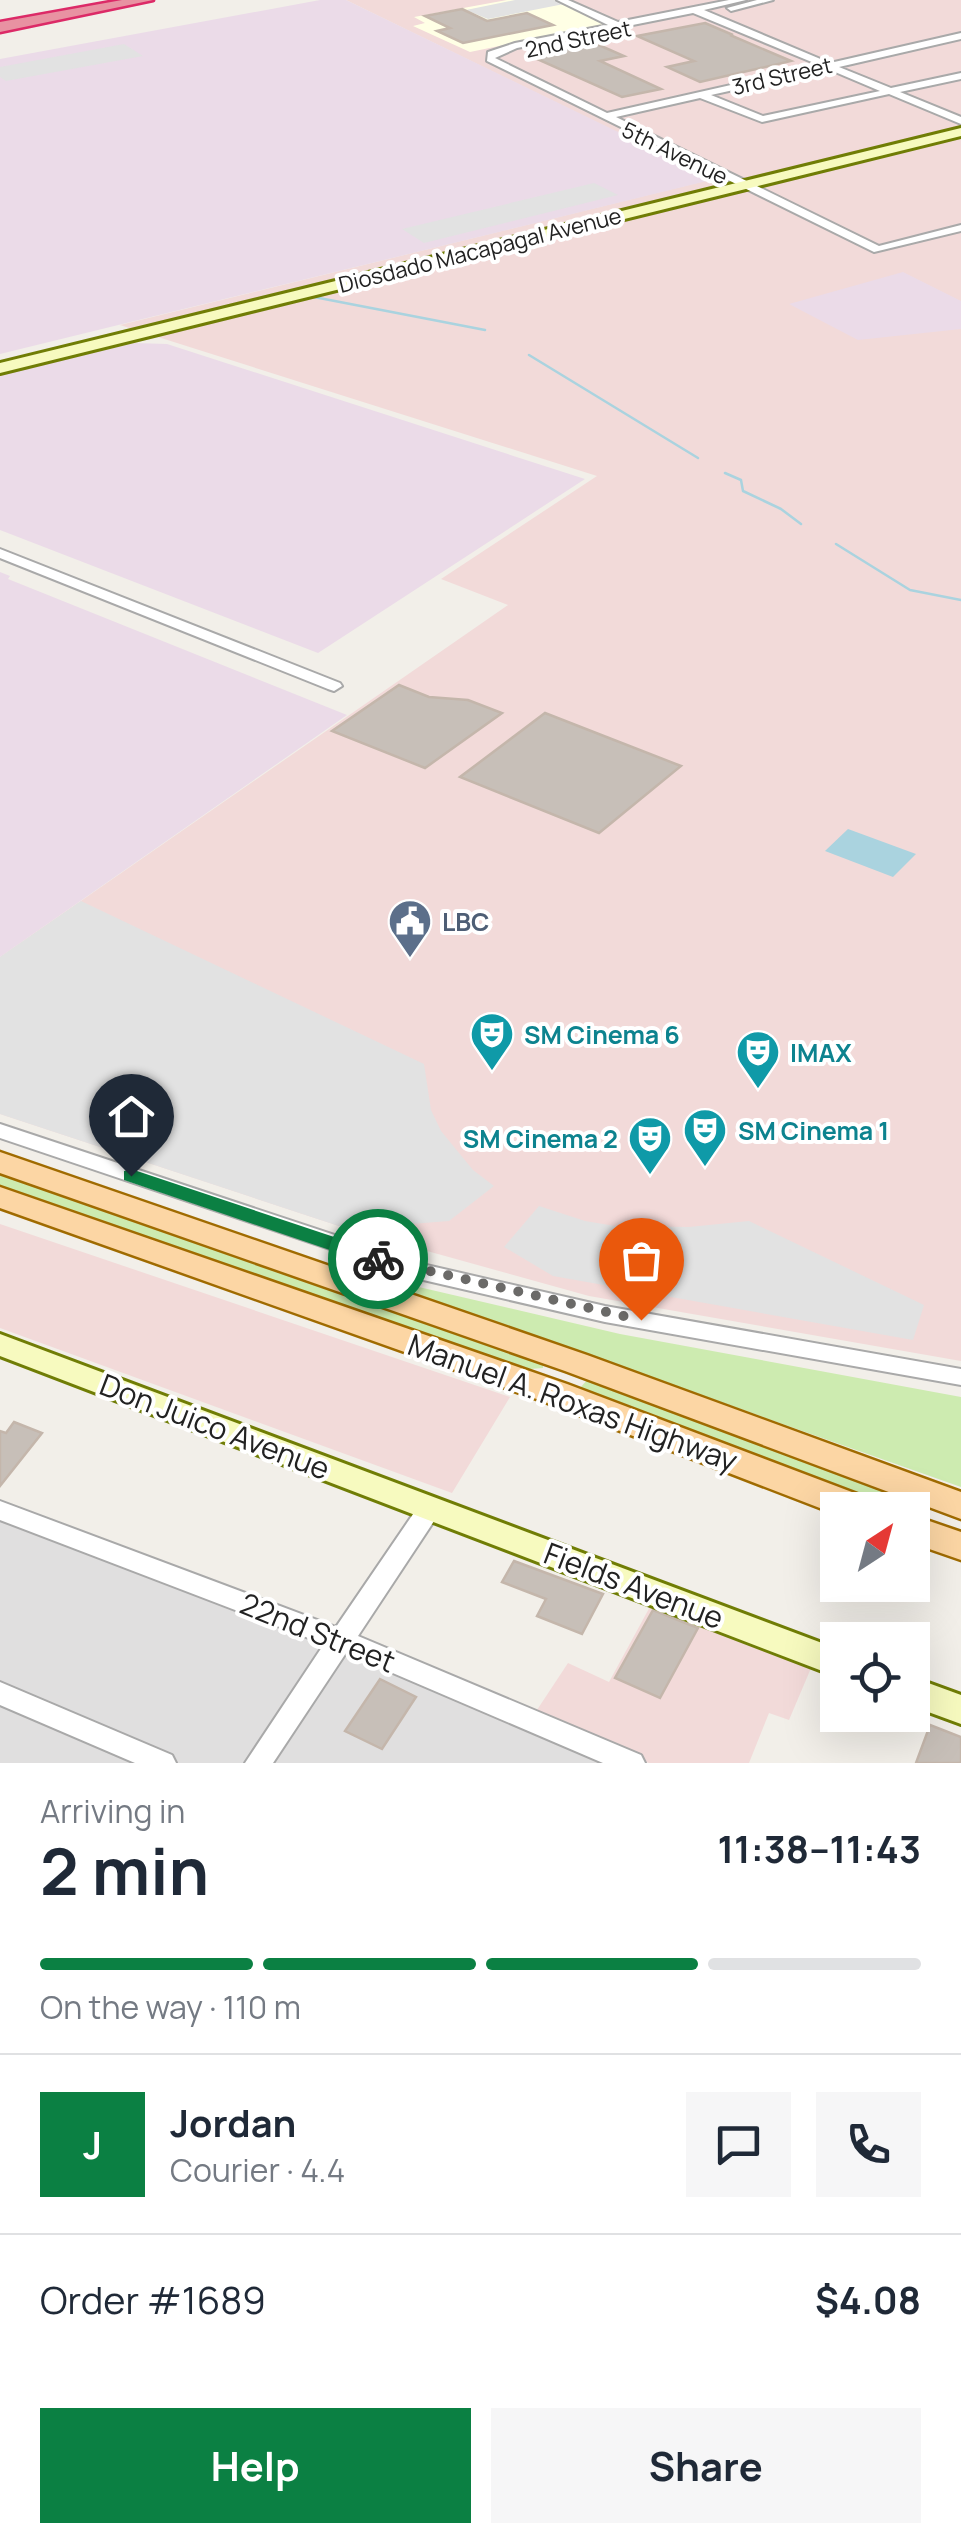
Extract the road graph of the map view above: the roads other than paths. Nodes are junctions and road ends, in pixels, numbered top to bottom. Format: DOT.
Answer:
graph roads {
  1 [pos="124,0"];
  2 [pos="146,0"];
  3 [pos="561,0"];
  4 [pos="742,0"];
  5 [pos="770,0"];
  6 [pos="703,11"];
  7 [pos="0,25"];
  8 [pos="622,27"];
  9 [pos="961,36"];
  10 [pos="505,54"];
  11 [pos="835,64"];
  12 [pos="961,76"];
  13 [pos="897,90"];
  14 [pos="701,94"];
  15 [pos="961,113"];
  16 [pos="616,114"];
  17 [pos="603,117"];
  18 [pos="961,126"];
  19 [pos="745,181"];
  20 [pos="961,220"];
  21 [pos="961,228"];
  22 [pos="883,246"];
  23 [pos="466,249"];
  24 [pos="0,359"];
  25 [pos="0,368"];
  26 [pos="0,553"];
  27 [pos="334,686"];
  28 [pos="0,1131"];
  29 [pos="0,1162"];
  30 [pos="163,1187"];
  31 [pos="0,1197"];
  32 [pos="143,1212"];
  33 [pos="340,1316"];
  34 [pos="0,1346"];
  35 [pos="548,1353"];
  36 [pos="961,1377"];
  37 [pos="820,1494"];
  38 [pos="961,1506"];
  39 [pos="430,1508"];
  40 [pos="0,1510"];
  41 [pos="930,1535"];
  42 [pos="961,1546"];
  43 [pos="341,1640"];
  44 [pos="820,1655"];
  45 [pos="0,1693"];
  46 [pos="930,1698"];
  47 [pos="961,1710"];
  48 [pos="163,1763"];
  49 [pos="258,1763"];
  50 [pos="632,1763"];
  1 -- 7 [label="highway"];
  2 -- 7 [label="highway"];
  3 -- 8 [label="street"];
  4 -- 6 [label="street, 2nd Street"];
  5 -- 6 [label="street, 2nd Street"];
  6 -- 8 [label="street, 2nd Street"];
  6 -- 11 [label="street"];
  8 -- 10 [label="street, 2nd Street"];
  9 -- 11 [label="street, 3rd Street"];
  10 -- 16 [label="street, 5th Avenue"];
  10 -- 17 [label="street, 5th Avenue"];
  11 -- 13 [label="street"];
  11 -- 14 [label="street, 3rd Street"];
  12 -- 13 [label="street"];
  13 -- 14 [label="street"];
  13 -- 15 [label="street"];
  13 -- 18 [label="street"];
  14 -- 16 [label="street, 3rd Street"];
  16 -- 17 [label="street, 3rd Street"];
  16 -- 19 [label="street, 5th Avenue"];
  17 -- 19 [label="street, 5th Avenue"];
  18 -- 19 [label="main road, Diosdado Macapagal Avenue"];
  19 -- 22 [label="street, 5th Avenue"];
  19 -- 22 [label="street, 5th Avenue"];
  19 -- 23 [label="main road, Diosdado Macapagal Avenue"];
  20 -- 22 [label="street"];
  21 -- 22 [label="street"];
  23 -- 24 [label="main road, Diosdado Macapagal Avenue"];
  23 -- 25 [label="main road, Diosdado Macapagal Avenue"];
  26 -- 27 [label="street"];
  28 -- 30 [label="street"];
  29 -- 32 [label="main road, Manuel A. Roxas Highway"];
  30 -- 32 [label="street"];
  30 -- 36 [label="street"];
  31 -- 33 [label="main road, Manuel A. Roxas Highway"];
  32 -- 35 [label="main road, Manuel A. Roxas Highway"];
  33 -- 35 [label="main road"];
  33 -- 37 [label="main road, Manuel A. Roxas Highway"];
  34 -- 39 [label="main road, Don Juico Avenue"];
  35 -- 38 [label="main road, Manuel A. Roxas Highway"];
  39 -- 43 [label="street"];
  39 -- 44 [label="main road, Fields Avenue"];
  40 -- 43 [label="street, 22nd Street"];
  41 -- 42 [label="main road"];
  43 -- 49 [label="street"];
  43 -- 50 [label="street, 22nd Street"];
  45 -- 48 [label="street"];
  46 -- 47 [label="main road"];
}
